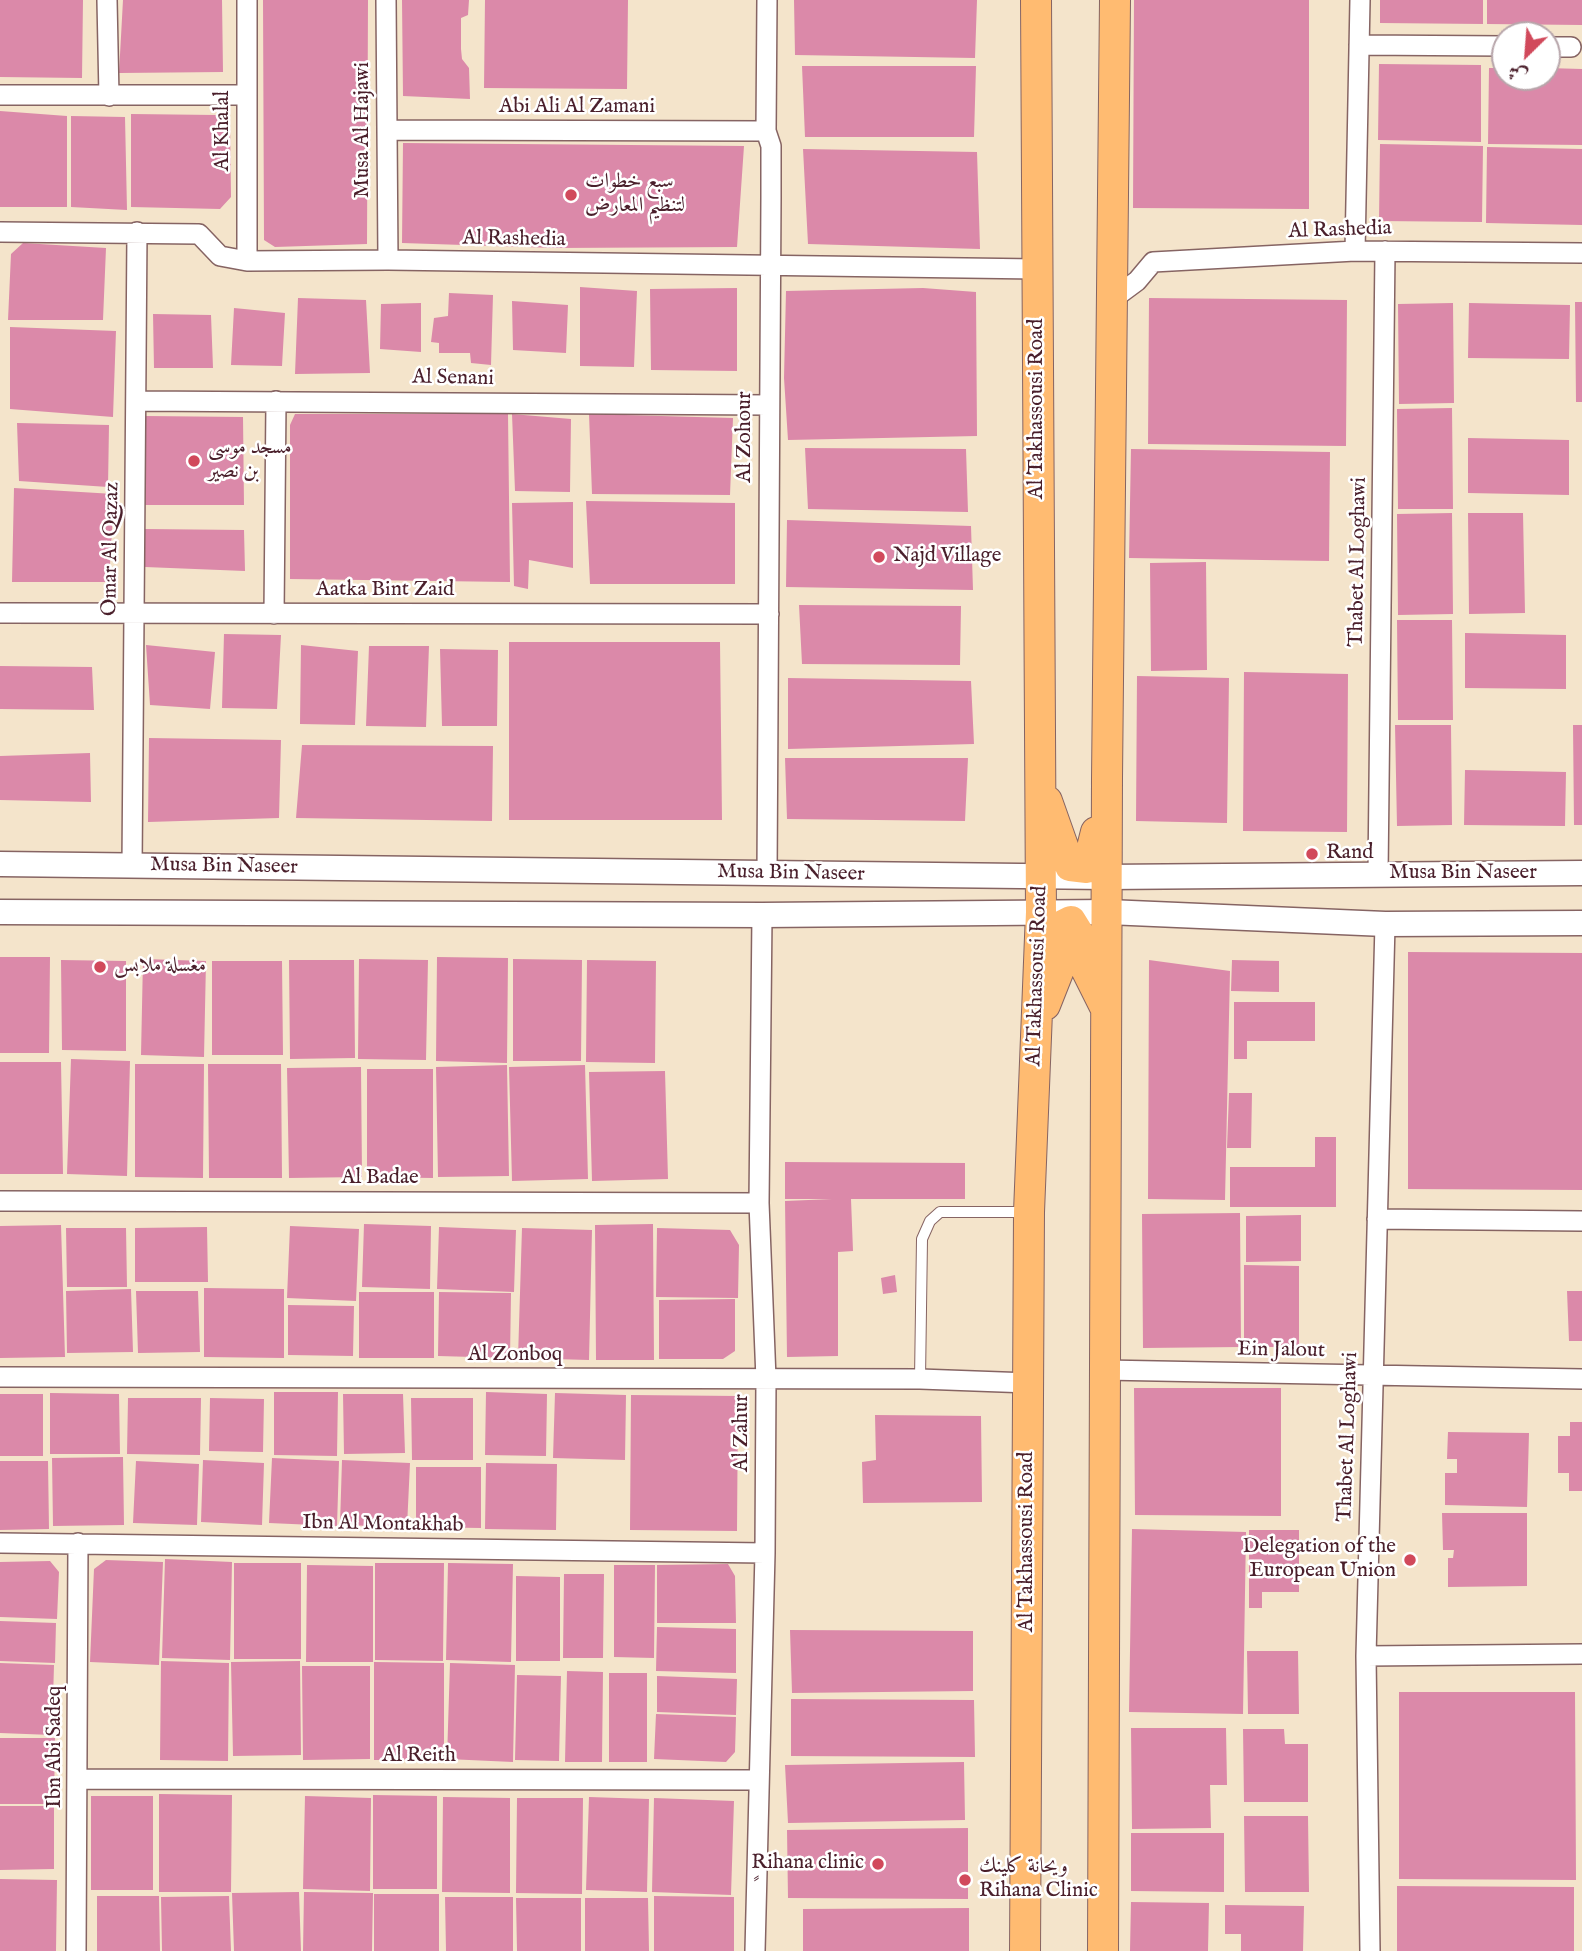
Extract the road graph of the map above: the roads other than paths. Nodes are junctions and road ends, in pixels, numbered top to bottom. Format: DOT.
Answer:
graph roads {
  1 [pos="107,0"];
  2 [pos="247,0"];
  3 [pos="386,0"];
  4 [pos="767,0"];
  5 [pos="1035,0"];
  6 [pos="1115,0"];
  7 [pos="1360,0"];
  8 [pos="1359,45"];
  9 [pos="1491,47"];
  10 [pos="1561,47"];
  11 [pos="1571,47"];
  12 [pos="0,95"];
  13 [pos="247,95"];
  14 [pos="109,96"];
  15 [pos="387,130"];
  16 [pos="766,131"];
  17 [pos="0,232"];
  18 [pos="137,232"];
  19 [pos="1355,251"];
  20 [pos="1385,251"];
  21 [pos="1582,253"];
  22 [pos="388,260"];
  23 [pos="247,261"];
  24 [pos="770,267"];
  25 [pos="1037,269"];
  26 [pos="1114,298"];
  27 [pos="136,401"];
  28 [pos="276,401"];
  29 [pos="769,405"];
  30 [pos="0,613"];
  31 [pos="134,613"];
  32 [pos="274,614"];
  33 [pos="769,614"];
  34 [pos="1107,778"];
  35 [pos="1040,781"];
  36 [pos="0,864"];
  37 [pos="132,866"];
  38 [pos="1582,873"];
  39 [pos="767,874"];
  40 [pos="1378,874"];
  41 [pos="989,876"];
  42 [pos="1041,876"];
  43 [pos="1106,877"];
  44 [pos="1158,877"];
  45 [pos="0,912"];
  46 [pos="986,912"];
  47 [pos="1041,912"];
  48 [pos="1108,912"];
  49 [pos="1166,913"];
  50 [pos="762,915"];
  51 [pos="1582,923"];
  52 [pos="1385,924"];
  53 [pos="1107,1014"];
  54 [pos="1037,1024"];
  55 [pos="0,1201"];
  56 [pos="759,1203"];
  57 [pos="1029,1212"];
  58 [pos="1377,1219"];
  59 [pos="1582,1221"];
  60 [pos="1104,1370"];
  61 [pos="1374,1376"];
  62 [pos="0,1377"];
  63 [pos="920,1379"];
  64 [pos="1582,1379"];
  65 [pos="766,1380"];
  66 [pos="1029,1383"];
  67 [pos="0,1543"];
  68 [pos="78,1543"];
  69 [pos="765,1553"];
  70 [pos="1582,1654"];
  71 [pos="1366,1656"];
  72 [pos="79,1779"];
  73 [pos="758,1780"];
  74 [pos="76,1951"];
  75 [pos="755,1951"];
  76 [pos="1026,1951"];
  77 [pos="1103,1951"];
  78 [pos="1370,1951"];
  1 -- 14 [label="street"];
  2 -- 13 [label="street, Al Khalal"];
  3 -- 15 [label="street, Musa Al Hajawi"];
  4 -- 16 [label="street, Al Zohour"];
  5 -- 25 [label="main road, Al Takhassousi Road"];
  6 -- 26 [label="main road"];
  7 -- 8 [label="street"];
  8 -- 9 [label="street"];
  8 -- 19 [label="street"];
  10 -- 11 [label="street"];
  12 -- 14 [label="street"];
  13 -- 14 [label="street"];
  13 -- 23 [label="street, Al Khalal"];
  15 -- 16 [label="street, Abi Ali Al Zamani"];
  15 -- 22 [label="street, Musa Al Hajawi"];
  16 -- 24 [label="street, Al Zohour"];
  17 -- 18 [label="street, Al Rashedia"];
  18 -- 23 [label="street, Al Rashedia"];
  18 -- 27 [label="street, Omar Al Qazaz"];
  19 -- 20 [label="street, Al Rashedia"];
  19 -- 26 [label="street, Al Rashedia"];
  20 -- 21 [label="street, Al Rashedia"];
  20 -- 40 [label="street, Thabet Al Loghawi"];
  22 -- 23 [label="street, Al Rashedia"];
  22 -- 24 [label="street, Al Rashedia"];
  24 -- 25 [label="street, Al Rashedia"];
  24 -- 29 [label="street, Al Zohour"];
  25 -- 35 [label="main road, Al Takhassousi Road"];
  26 -- 34 [label="main road"];
  27 -- 28 [label="street, Al Senani"];
  27 -- 31 [label="street, Omar Al Qazaz"];
  28 -- 29 [label="street, Al Senani"];
  28 -- 32 [label="street"];
  29 -- 33 [label="street, Al Zohour"];
  30 -- 31 [label="street, Aatka Bint Zaid"];
  31 -- 32 [label="street, Aatka Bint Zaid"];
  31 -- 37 [label="street, Omar Al Qazaz"];
  32 -- 33 [label="street, Aatka Bint Zaid"];
  33 -- 39 [label="street, Al Zohour"];
  34 -- 35 [label="main road"];
  34 -- 43 [label="main road"];
  35 -- 42 [label="main road, Al Takhassousi Road"];
  36 -- 37 [label="street, Musa Bin Naseer"];
  37 -- 39 [label="street, Musa Bin Naseer"];
  38 -- 40 [label="street, Musa Bin Naseer"];
  39 -- 41 [label="street, Musa Bin Naseer"];
  40 -- 44 [label="street, Musa Bin Naseer"];
  41 -- 42 [label="street, Musa Bin Naseer"];
  41 -- 46 [label="street"];
  42 -- 43 [label="street, Musa Bin Naseer"];
  42 -- 47 [label="main road, Al Takhassousi Road"];
  43 -- 44 [label="street, Musa Bin Naseer"];
  43 -- 48 [label="main road"];
  44 -- 49 [label="street"];
  45 -- 50 [label="street"];
  46 -- 47 [label="street"];
  46 -- 50 [label="street"];
  47 -- 48 [label="street"];
  47 -- 54 [label="main road, Al Takhassousi Road"];
  48 -- 49 [label="street"];
  48 -- 53 [label="main road"];
  49 -- 52 [label="street"];
  50 -- 56 [label="street, Al Zahur"];
  51 -- 52 [label="street"];
  52 -- 58 [label="street, Thabet Al Loghawi"];
  53 -- 54 [label="main road"];
  53 -- 60 [label="main road"];
  54 -- 57 [label="main road, Al Takhassousi Road"];
  55 -- 56 [label="street, Al Badae"];
  56 -- 65 [label="street, Al Zahur"];
  57 -- 63 [label="lane"];
  57 -- 66 [label="main road, Al Takhassousi Road"];
  58 -- 59 [label="street"];
  58 -- 61 [label="street, Thabet Al Loghawi"];
  60 -- 61 [label="street, Ein Jalout"];
  60 -- 77 [label="main road"];
  61 -- 64 [label="street, Ein Jalout"];
  61 -- 71 [label="street, Thabet Al Loghawi"];
  62 -- 65 [label="street, Al Zonboq"];
  63 -- 65 [label="street, Al Zonboq"];
  63 -- 66 [label="street, Al Zonboq"];
  65 -- 69 [label="street, Al Zahur"];
  66 -- 76 [label="main road, Al Takhassousi Road"];
  67 -- 68 [label="street, Ibn Al Montakhab"];
  68 -- 69 [label="street, Ibn Al Montakhab"];
  68 -- 72 [label="street, Ibn Abi Sadeq"];
  69 -- 73 [label="street, Al Zahur"];
  70 -- 71 [label="street"];
  71 -- 78 [label="street, Thabet Al Loghawi"];
  72 -- 73 [label="street, Al Reith"];
  72 -- 74 [label="street, Ibn Abi Sadeq"];
  73 -- 75 [label="street, Al Zahur"];
}
